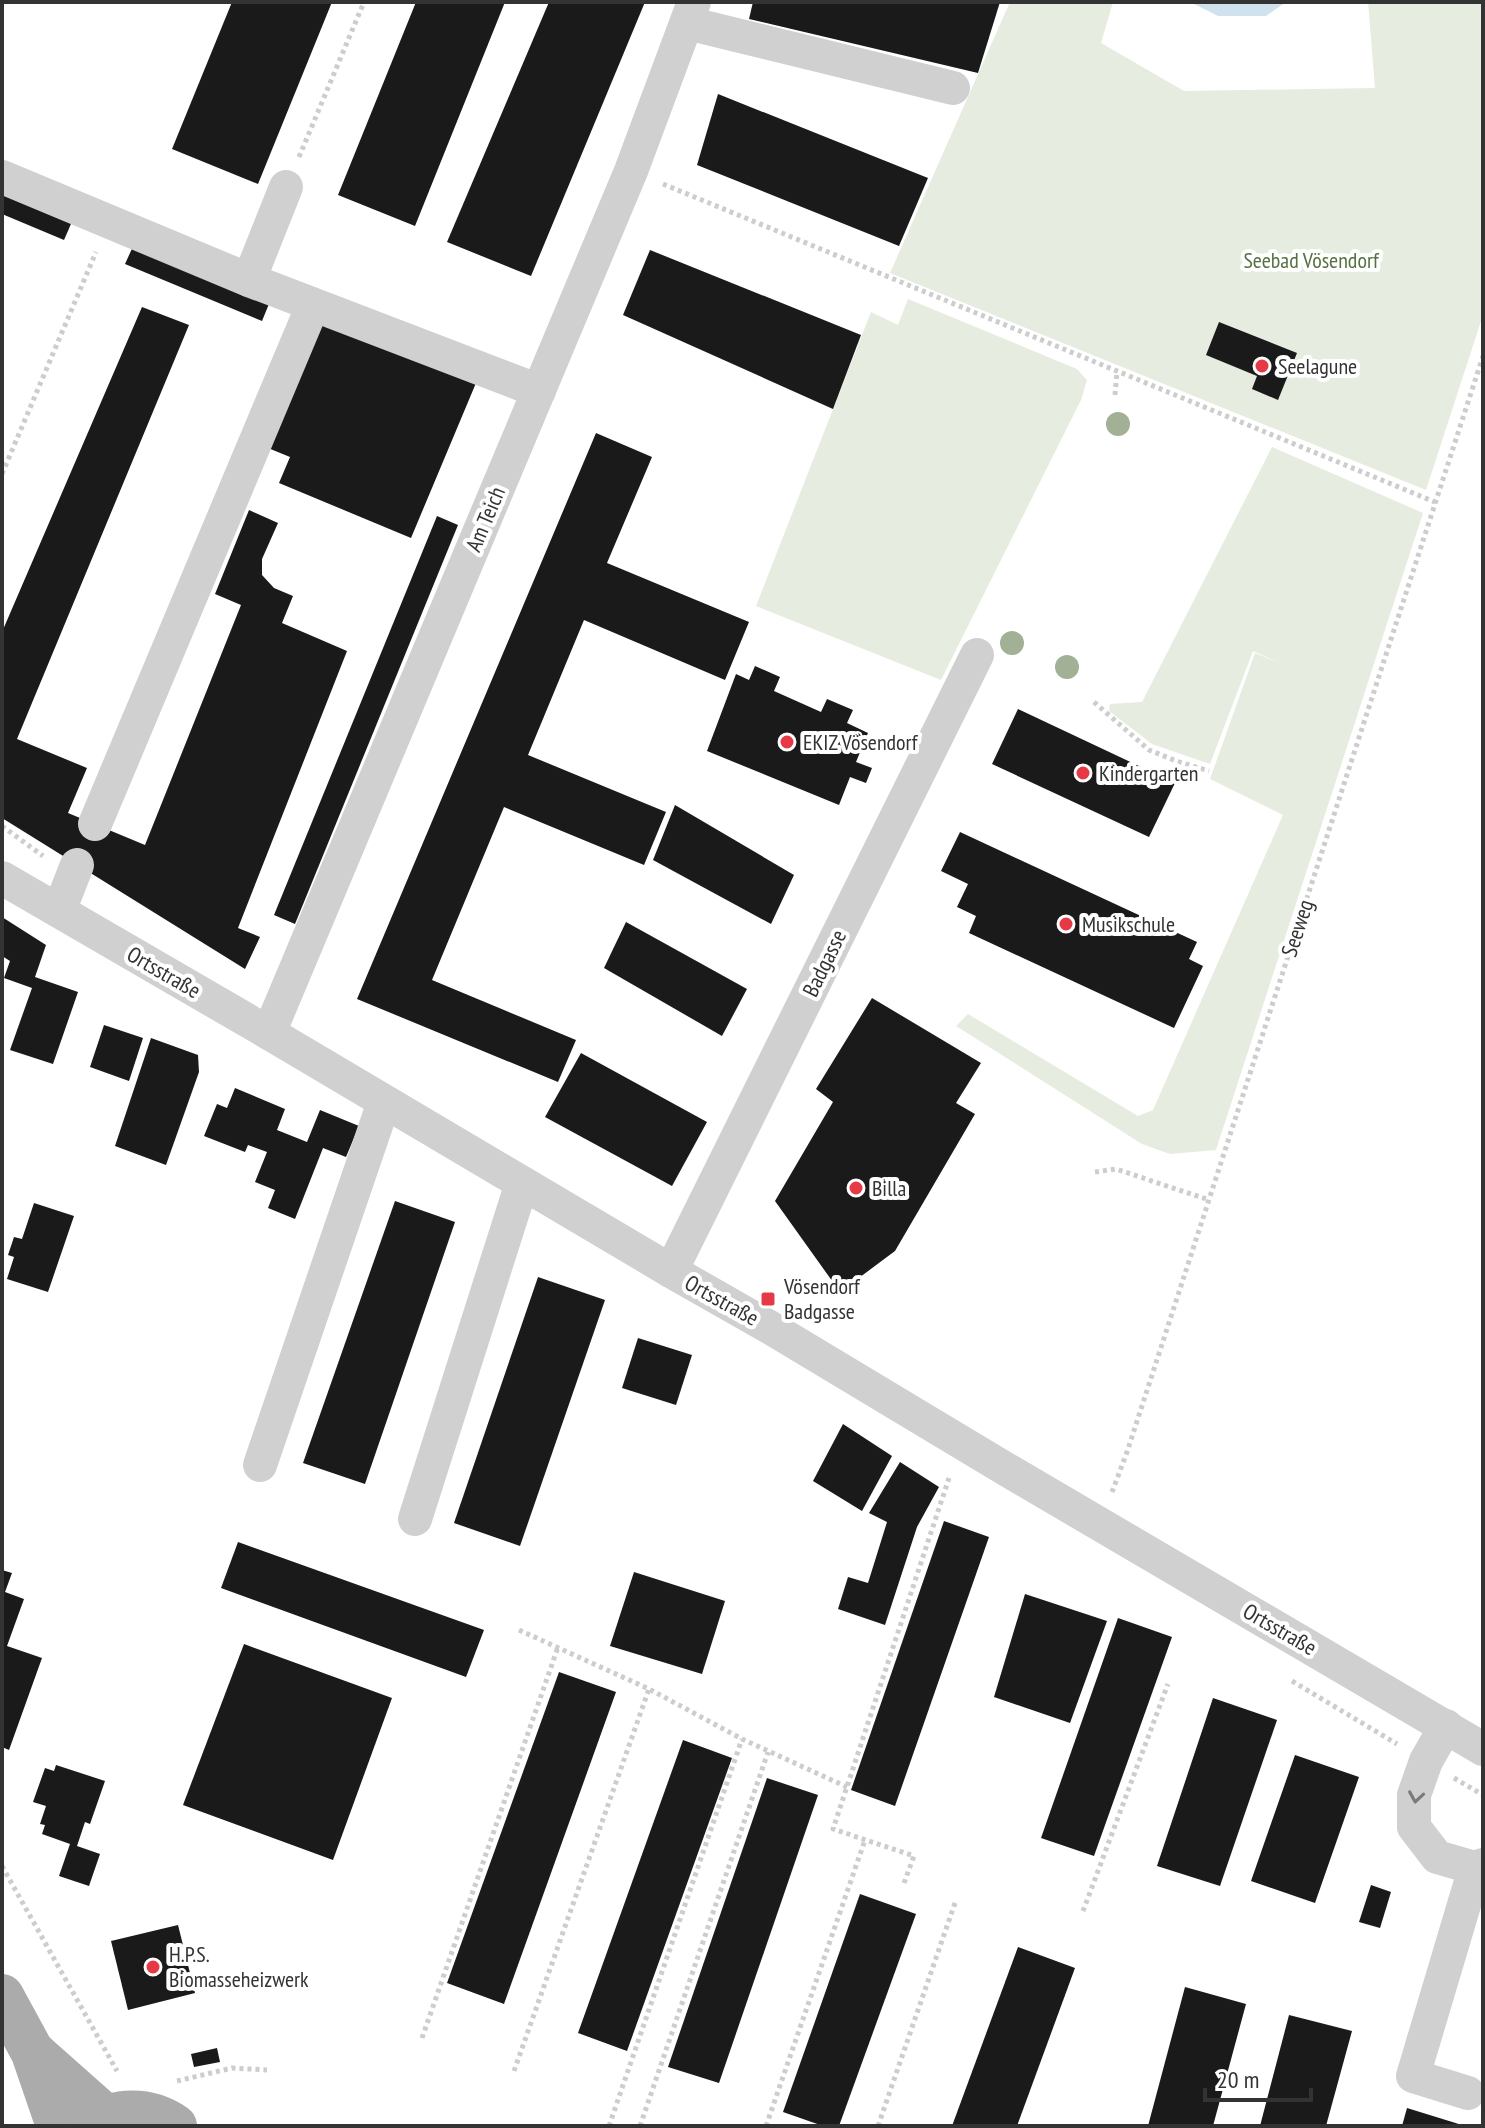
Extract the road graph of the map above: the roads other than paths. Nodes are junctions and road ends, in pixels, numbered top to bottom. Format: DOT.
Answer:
graph roads {
  1 [pos="691,12"];
  2 [pos="953,88"];
  3 [pos="2,177"];
  4 [pos="286,187"];
  5 [pos="249,280"];
  6 [pos="313,305"];
  7 [pos="539,391"];
  8 [pos="977,655"];
  9 [pos="95,824"];
  10 [pos="77,865"];
  11 [pos="2,878"];
  12 [pos="59,911"];
  13 [pos="269,1033"];
  14 [pos="384,1102"];
  15 [pos="522,1183"];
  16 [pos="671,1271"];
  17 [pos="260,1465"];
  18 [pos="415,1519"];
  19 [pos="1446,1726"];
  20 [pos="1483,1749"];
  21 [pos="1479,1866"];
  22 [pos="2,1996"];
  23 [pos="33,2053"];
  24 [pos="1468,2093"];
  25 [pos="98,2122"];
  26 [pos="58,2126"];
  27 [pos="175,2126"];
  1 -- 2 [label="street"];
  1 -- 7 [label="street, Am Teich"];
  3 -- 5 [label="street"];
  4 -- 5 [label="street"];
  5 -- 6 [label="street"];
  6 -- 7 [label="street"];
  6 -- 9 [label="street"];
  7 -- 13 [label="street, Am Teich"];
  8 -- 16 [label="street, Badgasse"];
  10 -- 12 [label="street"];
  11 -- 12 [label="street, Ortsstraße"];
  12 -- 13 [label="street, Ortsstraße"];
  13 -- 14 [label="street, Ortsstraße"];
  14 -- 15 [label="street, Ortsstraße"];
  14 -- 17 [label="street"];
  15 -- 16 [label="street, Ortsstraße"];
  15 -- 18 [label="street"];
  16 -- 19 [label="street, Ortsstraße"];
  19 -- 20 [label="street, Ortsstraße"];
  19 -- 21 [label="street, one-way"];
  21 -- 24 [label="street"];
  22 -- 23 [label="main road"];
  23 -- 25 [label="main road"];
  23 -- 26 [label="main road"];
  25 -- 27 [label="main road"];
}
